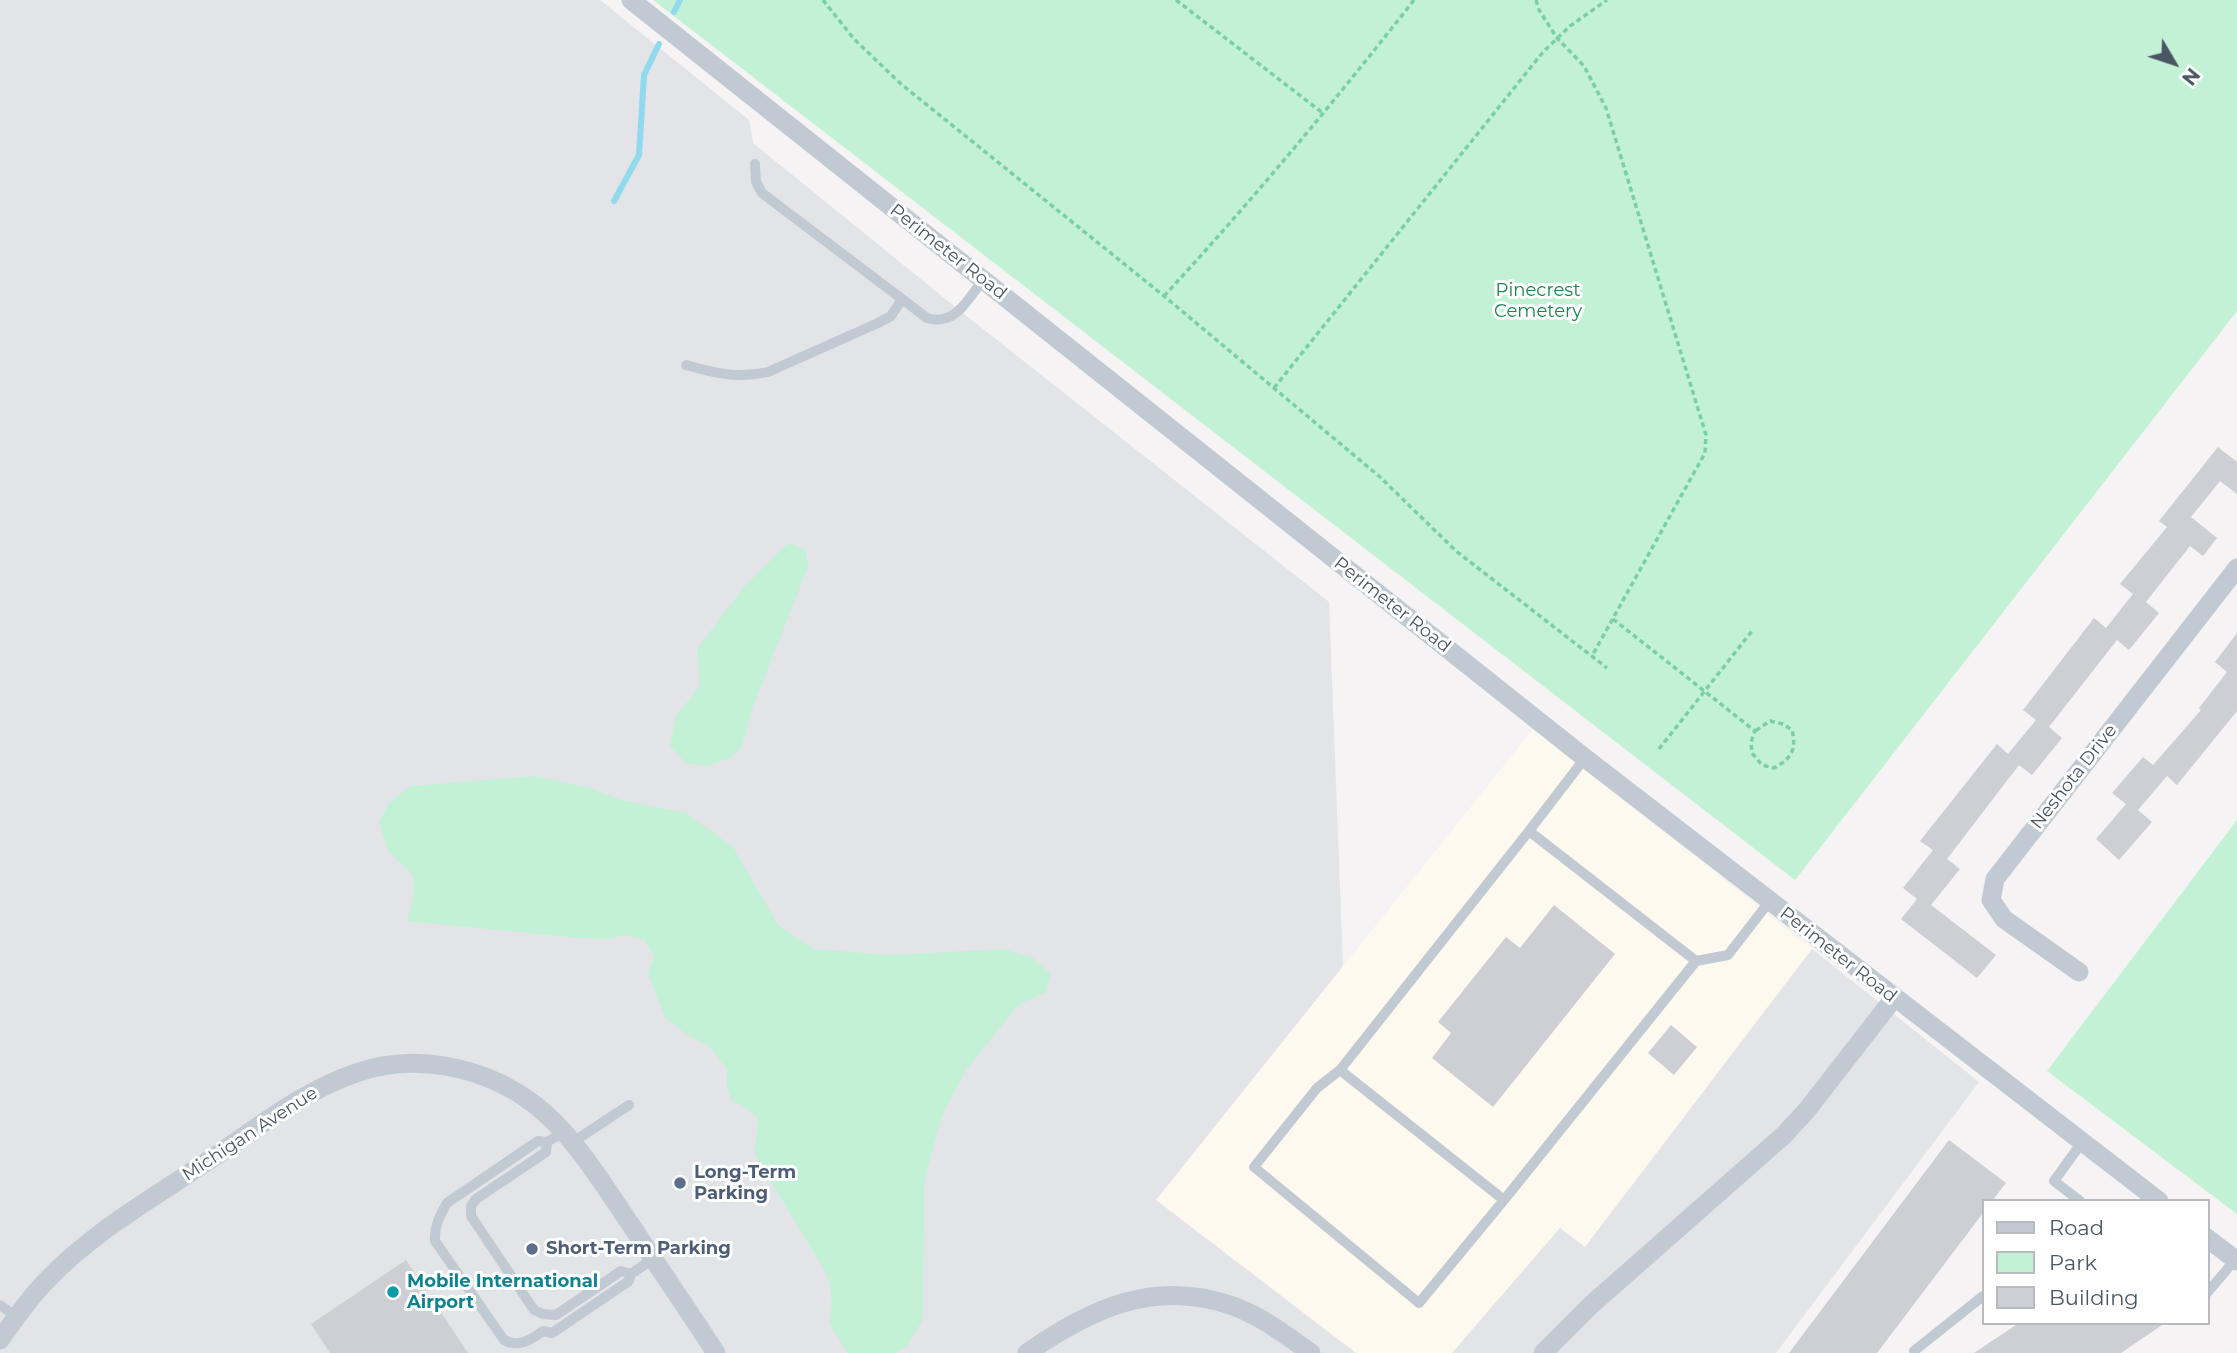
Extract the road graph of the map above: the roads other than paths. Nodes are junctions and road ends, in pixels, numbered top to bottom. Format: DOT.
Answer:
graph roads {
  1 [pos="631,0"];
  2 [pos="755,164"];
  3 [pos="983,280"];
  4 [pos="902,299"];
  5 [pos="686,365"];
  6 [pos="2237,568"];
  7 [pos="1585,758"];
  8 [pos="1529,831"];
  9 [pos="1769,902"];
  10 [pos="1696,961"];
  11 [pos="2079,972"];
  12 [pos="1894,998"];
  13 [pos="1340,1070"];
  14 [pos="629,1105"];
  15 [pos="569,1137"];
  16 [pos="2083,1141"];
  17 [pos="547,1143"];
  18 [pos="2077,1199"];
  19 [pos="2156,1199"];
  20 [pos="1504,1200"];
  21 [pos="2209,1240"];
  22 [pos="653,1259"];
  23 [pos="2236,1261"];
  24 [pos="631,1274"];
  25 [pos="2209,1291"];
  26 [pos="1982,1297"];
  27 [pos="0,1305"];
  28 [pos="17,1317"];
  29 [pos="0,1340"];
  30 [pos="1914,1351"];
  31 [pos="716,1353"];
  32 [pos="1027,1353"];
  33 [pos="1311,1353"];
  34 [pos="1543,1353"];
  1 -- 3 [label="street, Perimeter Road"];
  2 -- 4 [label="lane"];
  3 -- 4 [label="lane"];
  3 -- 7 [label="street, Perimeter Road"];
  4 -- 5 [label="lane"];
  6 -- 11 [label="street, Neshota Drive"];
  7 -- 8 [label="lane"];
  7 -- 9 [label="street, Perimeter Road"];
  8 -- 10 [label="lane"];
  8 -- 13 [label="lane"];
  9 -- 10 [label="lane"];
  9 -- 12 [label="street, Perimeter Road"];
  10 -- 20 [label="lane"];
  12 -- 16 [label="street, Perimeter Road"];
  12 -- 34 [label="street"];
  13 -- 20 [label="lane"];
  13 -- 20 [label="lane"];
  14 -- 15 [label="lane"];
  15 -- 17 [label="lane"];
  15 -- 22 [label="street, Michigan Avenue"];
  15 -- 28 [label="street, Michigan Avenue"];
  16 -- 18 [label="lane"];
  16 -- 19 [label="street, Perimeter Road"];
  17 -- 24 [label="lane"];
  17 -- 24 [label="lane"];
  21 -- 23 [label="street"];
  22 -- 24 [label="lane"];
  22 -- 31 [label="street, Michigan Avenue"];
  23 -- 25 [label="lane"];
  26 -- 30 [label="lane"];
  27 -- 28 [label="lane"];
  28 -- 29 [label="street, Michigan Avenue"];
  32 -- 33 [label="street"];
}
